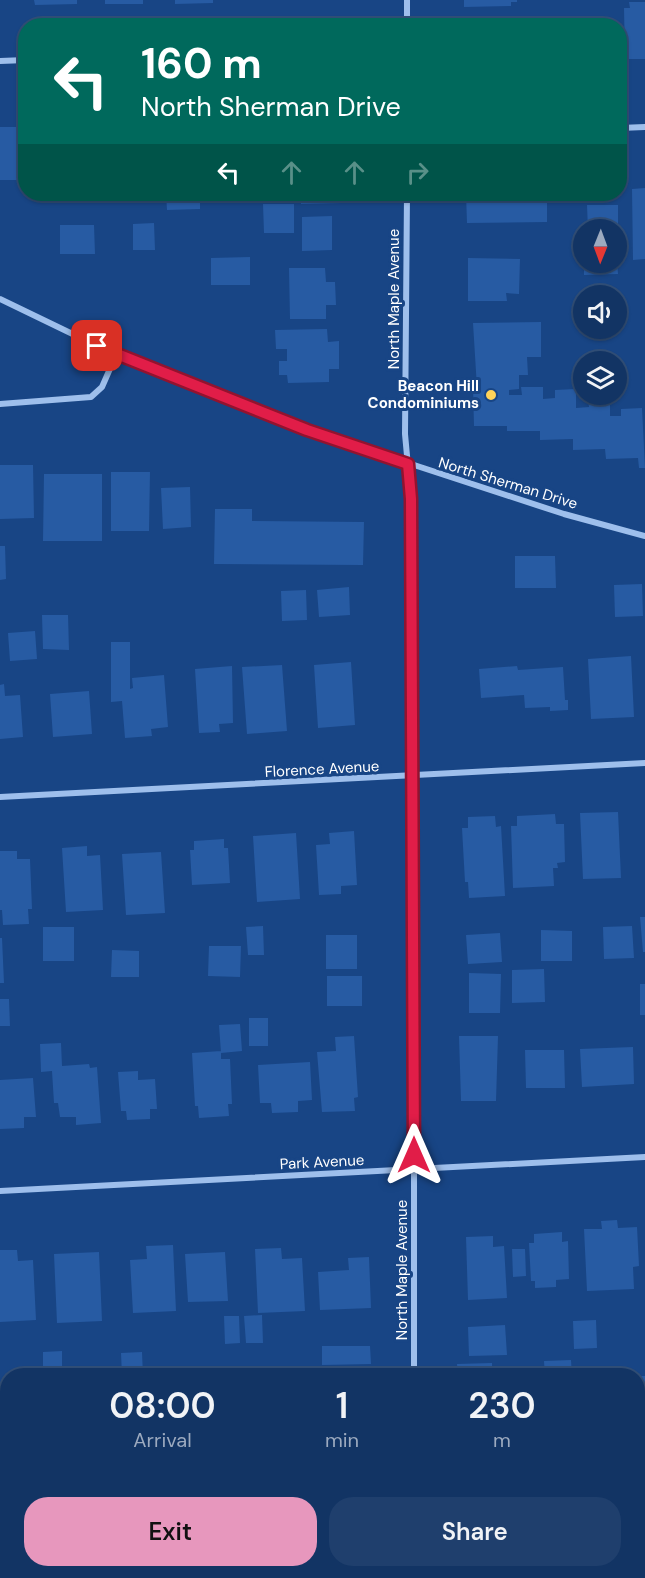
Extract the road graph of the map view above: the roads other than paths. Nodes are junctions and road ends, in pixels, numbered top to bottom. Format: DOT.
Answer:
graph roads {
  1 [pos="406,0"];
  2 [pos="406,18"];
  3 [pos="18,60"];
  4 [pos="0,61"];
  5 [pos="645,127"];
  6 [pos="627,128"];
  7 [pos="407,201"];
  8 [pos="0,299"];
  9 [pos="116,355"];
  10 [pos="0,404"];
  11 [pos="408,464"];
  12 [pos="645,536"];
  13 [pos="645,763"];
  14 [pos="413,776"];
  15 [pos="0,798"];
  16 [pos="645,1157"];
  17 [pos="414,1169"];
  18 [pos="0,1191"];
  19 [pos="414,1368"];
  1 -- 2 [label="street"];
  3 -- 4 [label="street"];
  5 -- 6 [label="street"];
  7 -- 11 [label="street, North Maple Avenue"];
  8 -- 9 [label="street, North Sherman Drive"];
  9 -- 10 [label="street"];
  9 -- 11 [label="street, North Sherman Drive"];
  11 -- 12 [label="street, North Sherman Drive"];
  11 -- 14 [label="street, North Maple Avenue"];
  13 -- 14 [label="street, Florence Avenue"];
  14 -- 15 [label="street, Florence Avenue"];
  14 -- 17 [label="street, North Maple Avenue"];
  16 -- 17 [label="street, Park Avenue"];
  17 -- 18 [label="street, Park Avenue"];
  17 -- 19 [label="street, North Maple Avenue"];
}
